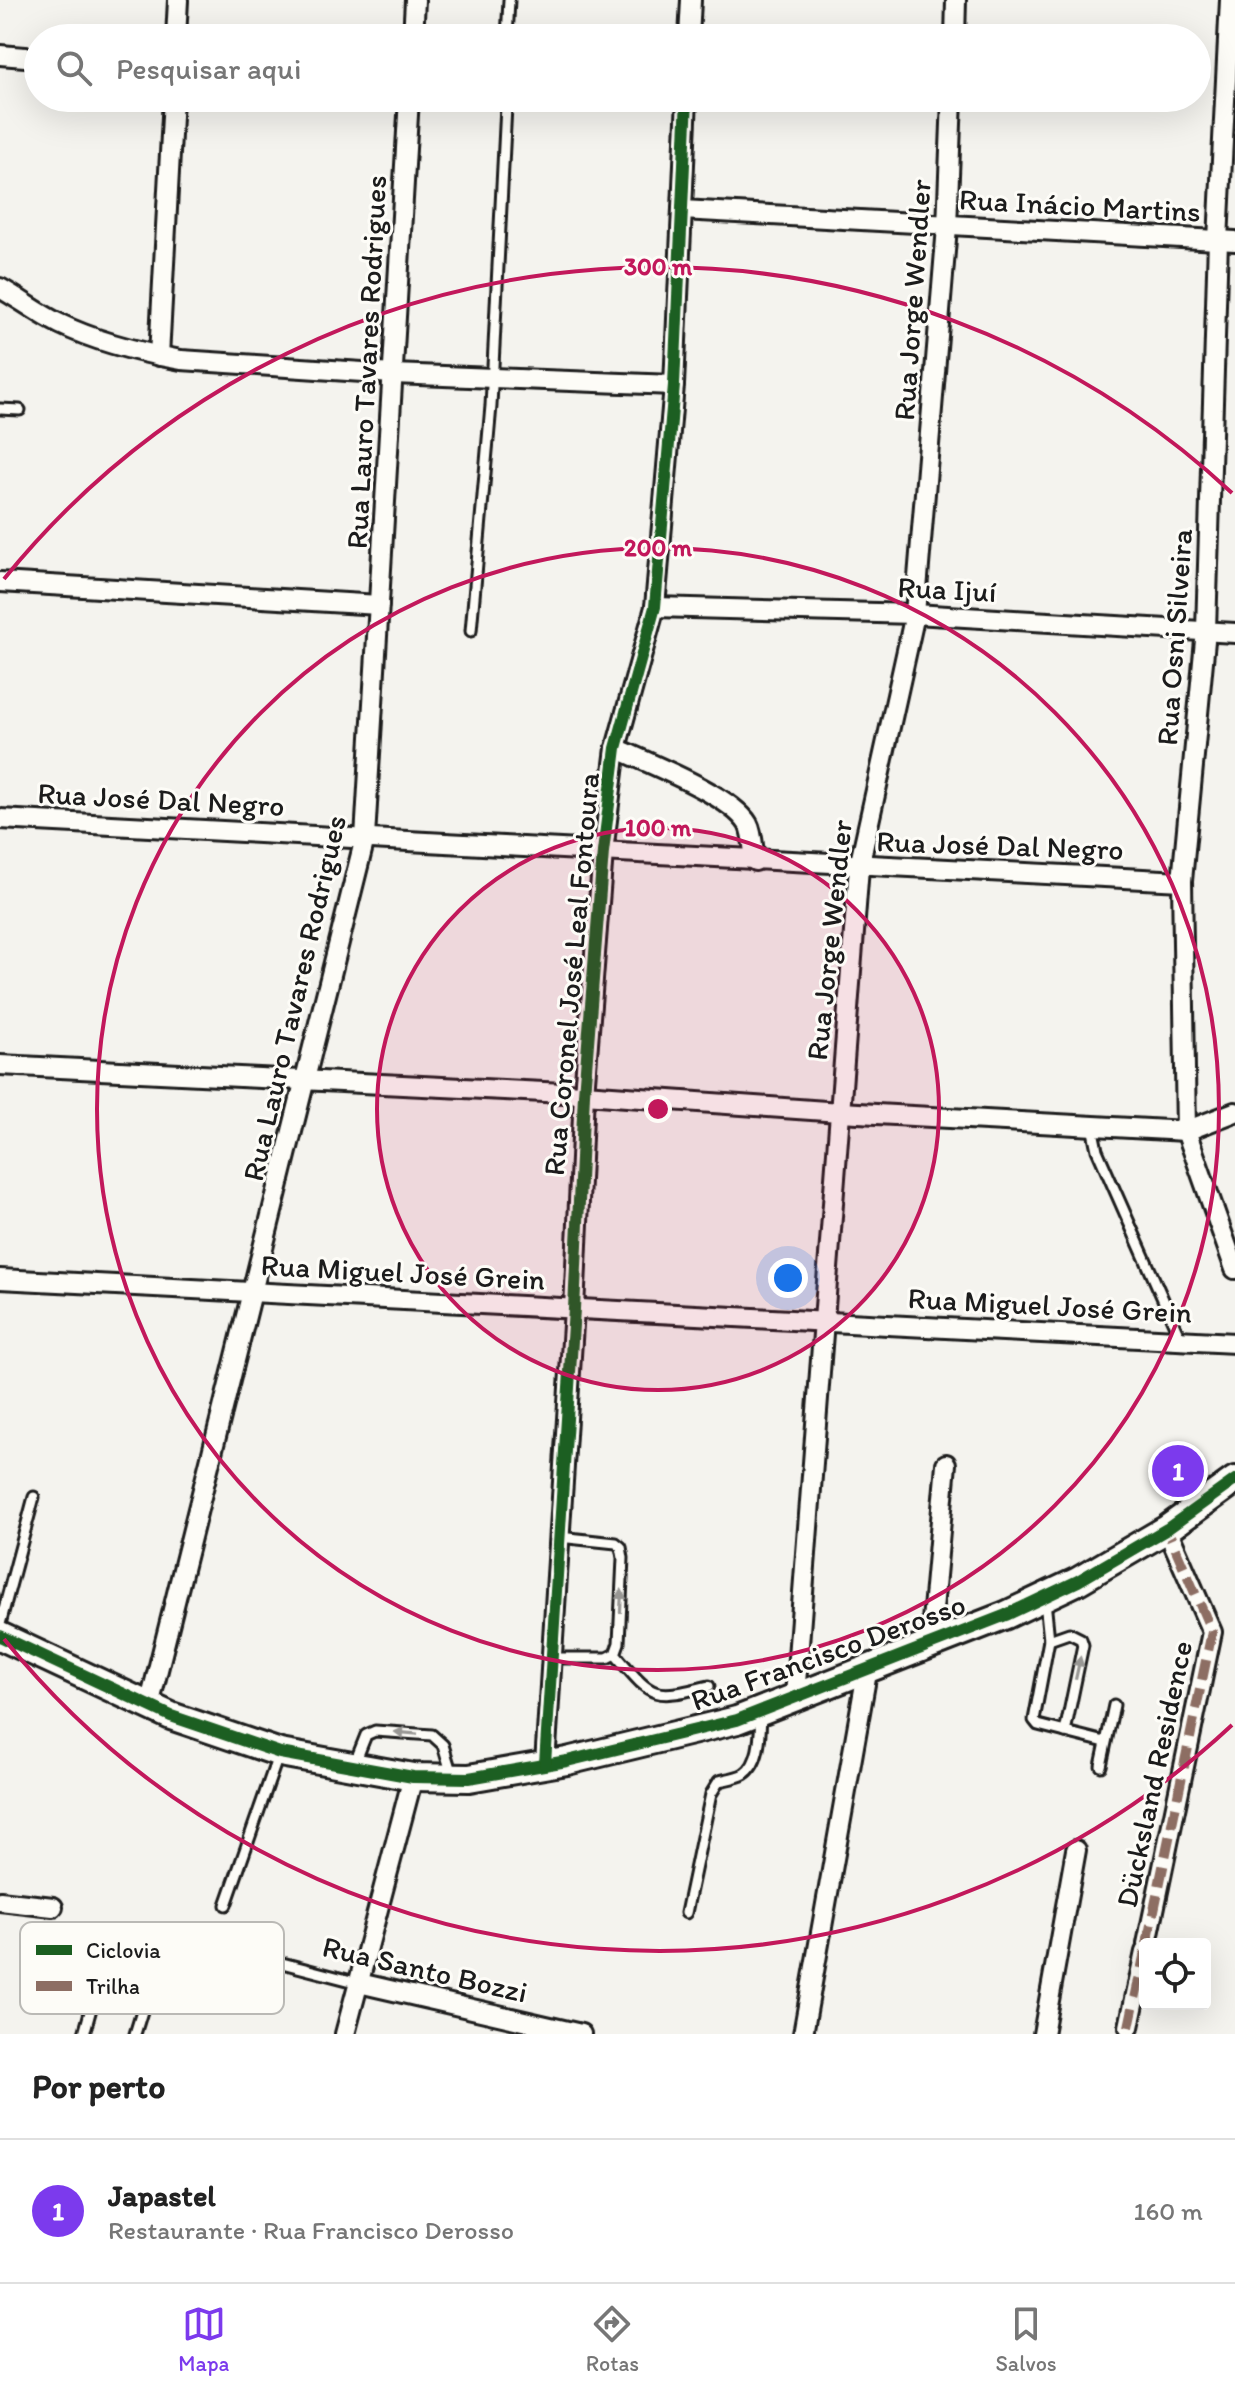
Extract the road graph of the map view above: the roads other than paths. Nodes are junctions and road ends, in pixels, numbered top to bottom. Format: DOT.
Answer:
graph roads {
  1 [pos="178,0"];
  2 [pos="415,0"];
  3 [pos="509,0"];
  4 [pos="691,0"];
  5 [pos="956,0"];
  6 [pos="1230,0"];
  7 [pos="177,24"];
  8 [pos="414,24"];
  9 [pos="508,24"];
  10 [pos="690,24"];
  11 [pos="955,24"];
  12 [pos="0,55"];
  13 [pos="24,57"];
  14 [pos="172,112"];
  15 [pos="408,112"];
  16 [pos="506,112"];
  17 [pos="686,112"];
  18 [pos="951,112"];
  19 [pos="682,210"];
  20 [pos="947,227"];
  21 [pos="1227,241"];
  22 [pos="0,288"];
  23 [pos="159,356"];
  24 [pos="393,374"];
  25 [pos="491,378"];
  26 [pos="674,385"];
  27 [pos="0,409"];
  28 [pos="20,410"];
  29 [pos="0,582"];
  30 [pos="379,605"];
  31 [pos="655,607"];
  32 [pos="915,614"];
  33 [pos="1206,630"];
  34 [pos="471,631"];
  35 [pos="1235,633"];
  36 [pos="616,748"];
  37 [pos="0,819"];
  38 [pos="365,838"];
  39 [pos="603,852"];
  40 [pos="755,861"];
  41 [pos="859,867"];
  42 [pos="1182,881"];
  43 [pos="0,1065"];
  44 [pos="305,1082"];
  45 [pos="584,1094"];
  46 [pos="840,1112"];
  47 [pos="1235,1112"];
  48 [pos="1092,1126"];
  49 [pos="1186,1131"];
  50 [pos="1235,1269"];
  51 [pos="0,1279"];
  52 [pos="252,1292"];
  53 [pos="574,1309"];
  54 [pos="824,1322"];
  55 [pos="1182,1340"];
  56 [pos="1235,1343"];
  57 [pos="946,1464"];
  58 [pos="1235,1480"];
  59 [pos="34,1497"];
  60 [pos="1167,1529"];
  61 [pos="559,1537"];
  62 [pos="1044,1597"];
  63 [pos="0,1624"];
  64 [pos="0,1636"];
  65 [pos="1049,1640"];
  66 [pos="930,1643"];
  67 [pos="615,1654"];
  68 [pos="551,1658"];
  69 [pos="868,1667"];
  70 [pos="709,1686"];
  71 [pos="795,1696"];
  72 [pos="1114,1705"];
  73 [pos="149,1706"];
  74 [pos="761,1710"];
  75 [pos="1065,1732"];
  76 [pos="1105,1742"];
  77 [pos="280,1753"];
  78 [pos="545,1764"];
  79 [pos="353,1766"];
  80 [pos="1101,1766"];
  81 [pos="413,1777"];
  82 [pos="454,1778"];
  83 [pos="1076,1850"];
  84 [pos="0,1901"];
  85 [pos="226,1905"];
  86 [pos="53,1907"];
  87 [pos="686,1913"];
  88 [pos="1148,1938"];
  89 [pos="284,1964"];
  90 [pos="1139,1980"];
  91 [pos="359,1983"];
  92 [pos="89,2014"];
  93 [pos="141,2014"];
  94 [pos="520,2027"];
  95 [pos="1129,2027"];
  96 [pos="84,2034"];
  97 [pos="135,2034"];
  98 [pos="345,2034"];
  99 [pos="581,2034"];
  100 [pos="803,2034"];
  101 [pos="1043,2034"];
  1 -- 7 [label="street"];
  2 -- 8 [label="street"];
  3 -- 9 [label="lane"];
  4 -- 10 [label="street"];
  5 -- 11 [label="street"];
  6 -- 21 [label="street, Rua Osni Silveira"];
  12 -- 13 [label="street"];
  14 -- 23 [label="street"];
  15 -- 24 [label="street, Rua Lauro Tavares Rodrigues"];
  16 -- 25 [label="lane"];
  17 -- 19 [label="street, Rua Coronel José Leal Fontoura"];
  18 -- 20 [label="street, Rua Jorge Wendler"];
  19 -- 20 [label="street, Rua Inácio Martins"];
  19 -- 26 [label="street, Rua Coronel José Leal Fontoura"];
  20 -- 21 [label="street, Rua Inácio Martins"];
  20 -- 32 [label="street, Rua Jorge Wendler"];
  21 -- 33 [label="street, Rua Osni Silveira"];
  22 -- 23 [label="street"];
  23 -- 24 [label="street"];
  24 -- 25 [label="street"];
  24 -- 30 [label="street, Rua Lauro Tavares Rodrigues"];
  25 -- 26 [label="street"];
  25 -- 34 [label="lane"];
  26 -- 31 [label="street, Rua Coronel José Leal Fontoura"];
  27 -- 28 [label="lane"];
  29 -- 30 [label="street"];
  30 -- 38 [label="street, Rua Lauro Tavares Rodrigues"];
  31 -- 32 [label="street, Rua Ijuí"];
  31 -- 36 [label="street, Rua Coronel José Leal Fontoura"];
  32 -- 33 [label="street, Rua Ijuí"];
  32 -- 41 [label="street, Rua Jorge Wendler"];
  33 -- 35 [label="street, Rua Ijuí"];
  33 -- 42 [label="street, Rua Osni Silveira"];
  36 -- 39 [label="street, Rua Coronel José Leal Fontoura"];
  36 -- 40 [label="street"];
  37 -- 38 [label="street, Rua José Dal Negro"];
  38 -- 39 [label="street, Rua José Dal Negro"];
  38 -- 44 [label="street, Rua Lauro Tavares Rodrigues"];
  39 -- 40 [label="street, Rua José Dal Negro"];
  39 -- 45 [label="street, Rua Coronel José Leal Fontoura"];
  40 -- 41 [label="street, Rua José Dal Negro"];
  41 -- 42 [label="street, Rua José Dal Negro"];
  41 -- 46 [label="street, Rua Jorge Wendler"];
  42 -- 49 [label="street, Rua Osni Silveira"];
  43 -- 44 [label="street"];
  44 -- 45 [label="street"];
  44 -- 52 [label="street, Rua Lauro Tavares Rodrigues"];
  45 -- 46 [label="street"];
  45 -- 53 [label="street, Rua Coronel José Leal Fontoura"];
  46 -- 48 [label="street"];
  46 -- 54 [label="street, Rua Jorge Wendler"];
  47 -- 49 [label="street"];
  48 -- 49 [label="street"];
  48 -- 55 [label="lane"];
  49 -- 50 [label="street, Rua Osni Silveira"];
  51 -- 52 [label="street, Rua Miguel José Grein"];
  52 -- 53 [label="street, Rua Miguel José Grein"];
  52 -- 73 [label="street, Rua Lauro Tavares Rodrigues"];
  53 -- 54 [label="street, Rua Miguel José Grein"];
  53 -- 61 [label="street, Rua Coronel José Leal Fontoura"];
  54 -- 55 [label="street, Rua Miguel José Grein"];
  54 -- 71 [label="street, Rua Jorge Wendler"];
  55 -- 56 [label="street, Rua Miguel José Grein"];
  57 -- 66 [label="street"];
  58 -- 60 [label="main road, Rua Francisco Derosso"];
  59 -- 63 [label="lane"];
  60 -- 62 [label="main road, Rua Francisco Derosso"];
  60 -- 88 [label="street, Dücksland Residence"];
  67 -- 61 [label="lane, one-way"];
  61 -- 68 [label="street, Rua Coronel José Leal Fontoura"];
  62 -- 65 [label="lane"];
  62 -- 66 [label="main road, Rua Francisco Derosso"];
  64 -- 73 [label="main road, Rua Francisco Derosso"];
  65 -- 75 [label="lane"];
  75 -- 65 [label="lane, one-way"];
  66 -- 69 [label="main road, Rua Francisco Derosso"];
  67 -- 68 [label="lane"];
  67 -- 70 [label="lane"];
  68 -- 78 [label="street, Rua Coronel José Leal Fontoura"];
  69 -- 71 [label="main road, Rua Francisco Derosso"];
  69 -- 100 [label="street"];
  71 -- 74 [label="main road, Rua Francisco Derosso"];
  72 -- 76 [label="lane"];
  73 -- 77 [label="main road, Rua Francisco Derosso"];
  74 -- 78 [label="main road, Rua Francisco Derosso"];
  74 -- 87 [label="lane"];
  75 -- 76 [label="lane"];
  76 -- 80 [label="lane"];
  77 -- 79 [label="main road, Rua Francisco Derosso"];
  77 -- 85 [label="lane"];
  78 -- 82 [label="main road, Rua Francisco Derosso"];
  79 -- 81 [label="main road, Rua Francisco Derosso"];
  82 -- 79 [label="lane, one-way"];
  81 -- 82 [label="main road, Rua Francisco Derosso"];
  81 -- 91 [label="street"];
  83 -- 101 [label="street"];
  84 -- 86 [label="street"];
  89 -- 91 [label="lane, Rua Santo Bozzi"];
  90 -- 95 [label="street, Dücksland Residence"];
  91 -- 94 [label="street, Rua Santo Bozzi"];
  91 -- 98 [label="street"];
  92 -- 96 [label="lane"];
  93 -- 97 [label="lane"];
  94 -- 99 [label="street, Rua Santo Bozzi"];
}
